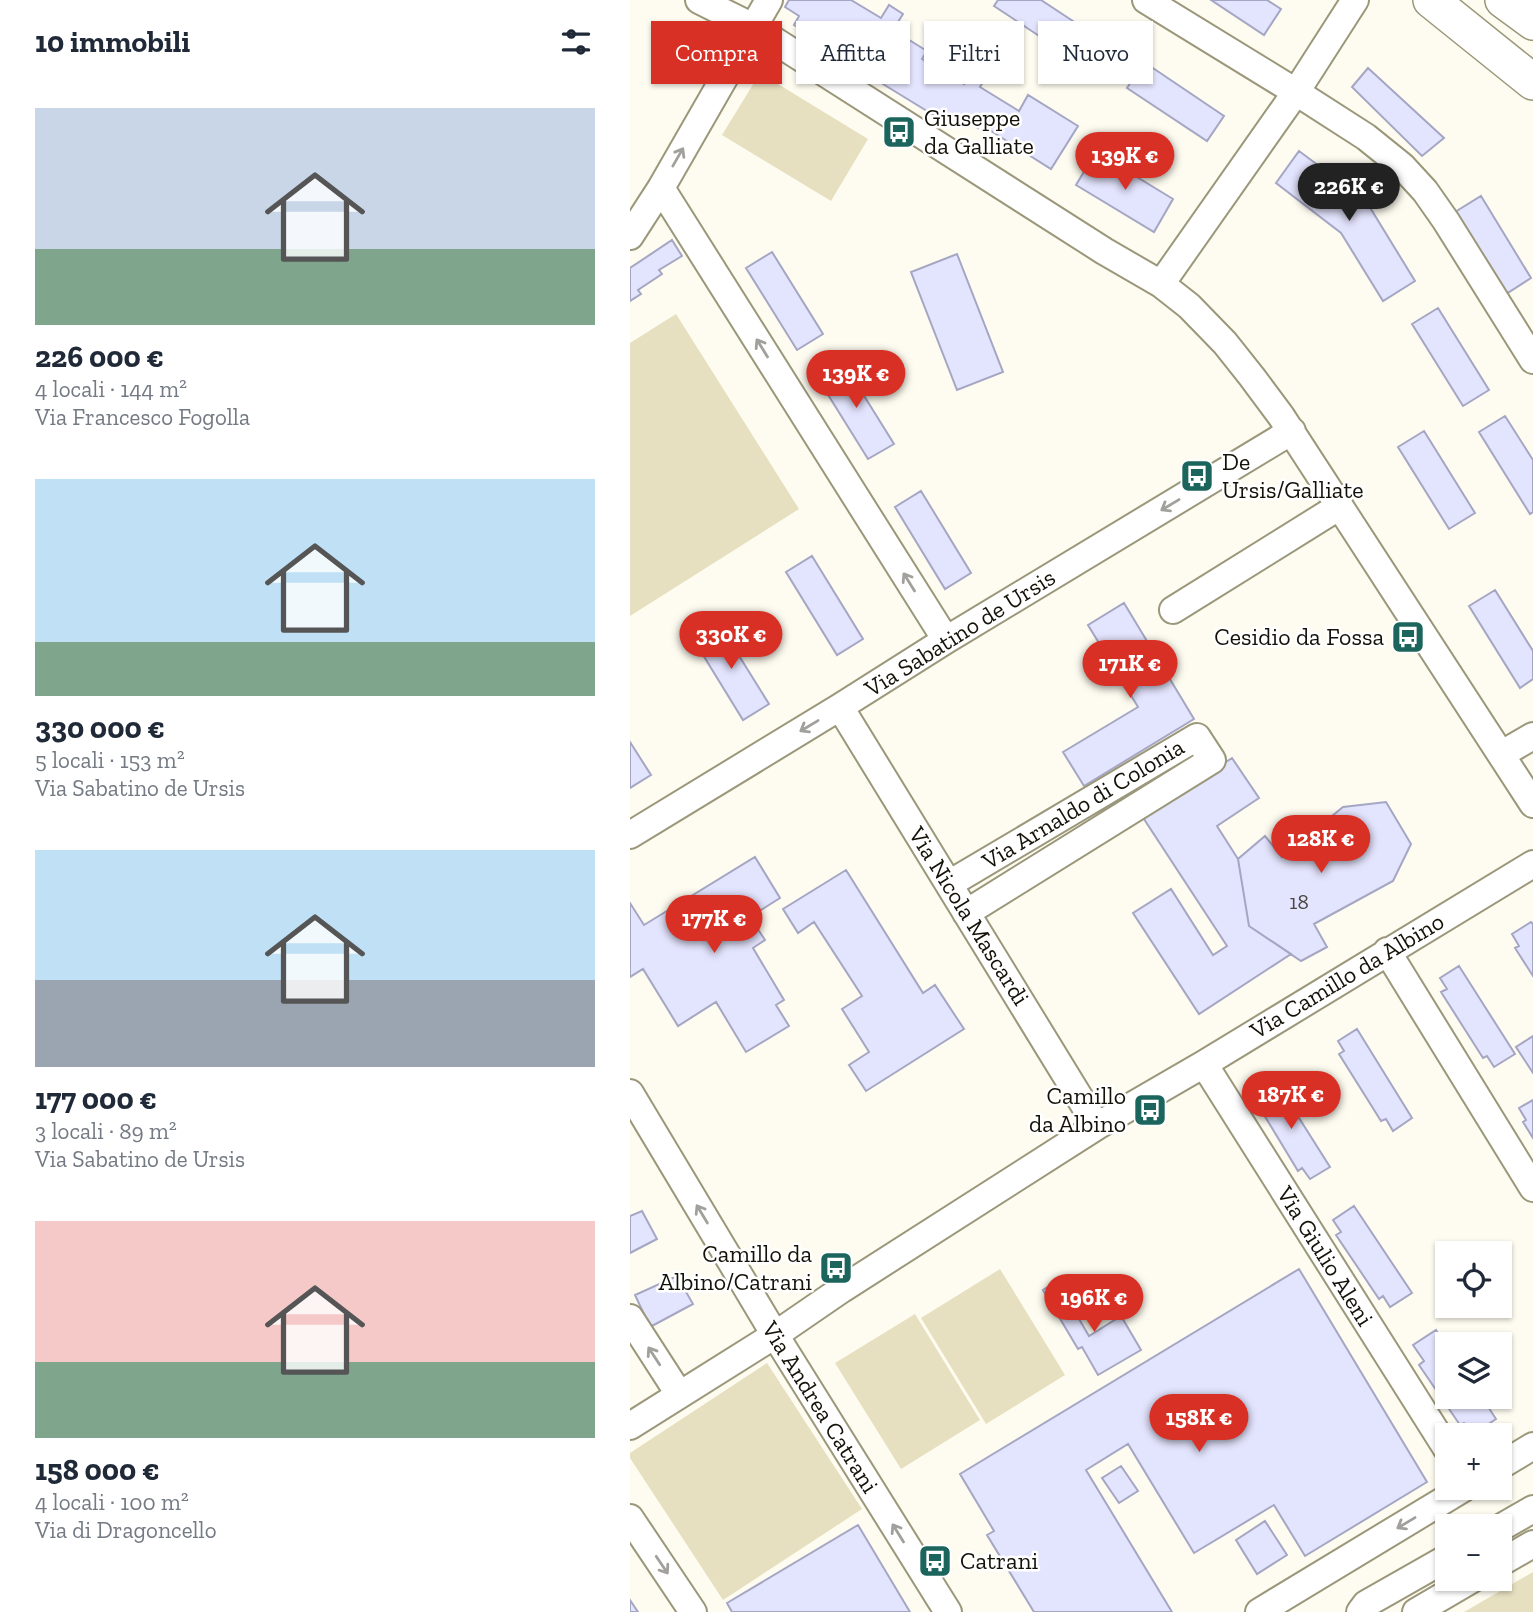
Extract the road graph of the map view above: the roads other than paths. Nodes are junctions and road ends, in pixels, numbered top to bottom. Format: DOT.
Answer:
graph roads {
  1 [pos="698,0"];
  2 [pos="769,0"];
  3 [pos="1146,0"];
  4 [pos="1355,0"];
  5 [pos="1431,0"];
  6 [pos="1503,0"];
  7 [pos="741,21"];
  8 [pos="757,21"];
  9 [pos="1533,22"];
  10 [pos="782,45"];
  11 [pos="1533,82"];
  12 [pos="720,84"];
  13 [pos="1296,92"];
  14 [pos="661,188"];
  15 [pos="630,236"];
  16 [pos="1161,284"];
  17 [pos="1533,360"];
  18 [pos="1292,431"];
  19 [pos="1340,506"];
  20 [pos="1173,610"];
  21 [pos="946,640"];
  22 [pos="840,707"];
  23 [pos="1533,736"];
  24 [pos="1502,754"];
  25 [pos="1533,804"];
  26 [pos="630,835"];
  27 [pos="1533,864"];
  28 [pos="949,884"];
  29 [pos="966,912"];
  30 [pos="1387,951"];
  31 [pos="1203,1064"];
  32 [pos="630,1093"];
  33 [pos="1097,1126"];
  34 [pos="1533,1188"];
  35 [pos="630,1318"];
  36 [pos="775,1335"];
  37 [pos="679,1394"];
  38 [pos="630,1426"];
  39 [pos="1435,1430"];
  40 [pos="1533,1446"];
  41 [pos="1512,1459"];
  42 [pos="1444,1500"];
  43 [pos="1533,1509"];
  44 [pos="630,1518"];
  45 [pos="1512,1521"];
  46 [pos="1533,1544"];
  47 [pos="1512,1556"];
  48 [pos="1435,1565"];
  49 [pos="1452,1591"];
  50 [pos="693,1612"];
  51 [pos="948,1612"];
  52 [pos="1259,1612"];
  53 [pos="1360,1612"];
  54 [pos="1416,1612"];
  1 -- 7 [label="street"];
  2 -- 8 [label="street"];
  3 -- 13 [label="street"];
  4 -- 13 [label="street"];
  5 -- 11 [label="main road"];
  6 -- 9 [label="main road"];
  10 -- 16 [label="street"];
  14 -- 12 [label="street, one-way"];
  13 -- 16 [label="street"];
  13 -- 17 [label="street"];
  14 -- 15 [label="street"];
  21 -- 14 [label="street, one-way"];
  16 -- 18 [label="street"];
  18 -- 19 [label="street"];
  18 -- 21 [label="street, Via Sabatino de Ursis, one-way"];
  19 -- 20 [label="street"];
  19 -- 24 [label="street"];
  21 -- 22 [label="street, Via Sabatino de Ursis"];
  22 -- 26 [label="street, Via Sabatino de Ursis, one-way"];
  22 -- 28 [label="street, Via Nicola Mascardi"];
  23 -- 24 [label="street"];
  24 -- 25 [label="street"];
  27 -- 30 [label="street, Via Camillo da Albino"];
  28 -- 29 [label="street, Via Nicola Mascardi"];
  28 -- 29 [label="street, Via Arnaldo di Colonia"];
  29 -- 33 [label="street, Via Nicola Mascardi"];
  30 -- 31 [label="street, Via Camillo da Albino"];
  30 -- 34 [label="street"];
  31 -- 33 [label="street, Via Camillo da Albino"];
  31 -- 39 [label="street, Via Giulio Aleni"];
  36 -- 32 [label="street, Via Andrea Catrani, one-way"];
  33 -- 36 [label="street, Via Camillo da Albino"];
  37 -- 35 [label="street, one-way"];
  36 -- 37 [label="street, Via Camillo da Albino"];
  51 -- 36 [label="street, Via Andrea Catrani, one-way"];
  37 -- 38 [label="street, Via Camillo da Albino"];
  40 -- 41 [label="street"];
  42 -- 52 [label="street, one-way"];
  43 -- 45 [label="street"];
  44 -- 50 [label="street, one-way"];
  46 -- 47 [label="street"];
  48 -- 53 [label="street"];
  49 -- 54 [label="street"];
}
